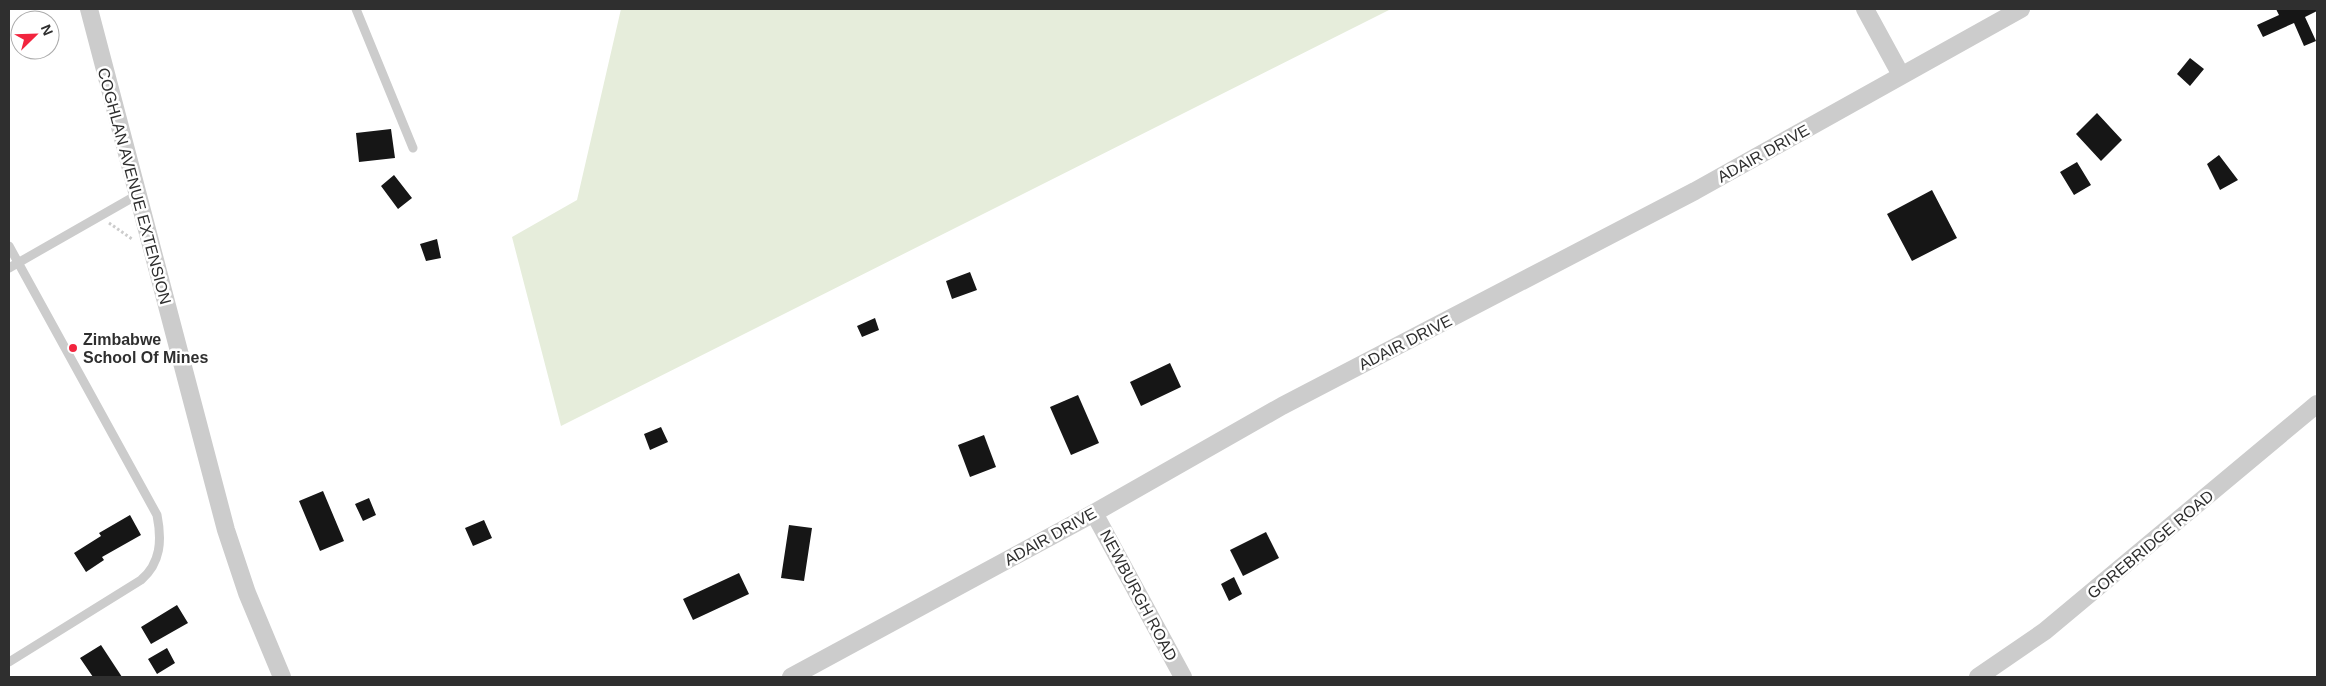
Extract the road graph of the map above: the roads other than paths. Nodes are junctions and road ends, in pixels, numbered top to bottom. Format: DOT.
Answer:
graph roads {
  1 [pos="89,9"];
  2 [pos="356,9"];
  3 [pos="1865,9"];
  4 [pos="2021,9"];
  5 [pos="1902,75"];
  6 [pos="414,148"];
  7 [pos="137,195"];
  8 [pos="9,246"];
  9 [pos="18,263"];
  10 [pos="9,268"];
  11 [pos="2317,404"];
  12 [pos="1094,513"];
  13 [pos="9,662"];
  14 [pos="282,677"];
  15 [pos="791,677"];
  16 [pos="1183,677"];
  17 [pos="1978,677"];
  1 -- 7 [label="street, COGHLAN AVENUE EXTENSION"];
  2 -- 6 [label="lane"];
  3 -- 5 [label="street"];
  4 -- 5 [label="street, ADAIR DRIVE"];
  5 -- 12 [label="street, ADAIR DRIVE"];
  7 -- 9 [label="lane"];
  7 -- 14 [label="street, COGHLAN AVENUE EXTENSION"];
  8 -- 9 [label="lane"];
  9 -- 10 [label="lane"];
  9 -- 13 [label="lane"];
  11 -- 17 [label="street, GOREBRIDGE ROAD"];
  12 -- 15 [label="street, ADAIR DRIVE"];
  12 -- 16 [label="street, NEWBURGH ROAD"];
}
